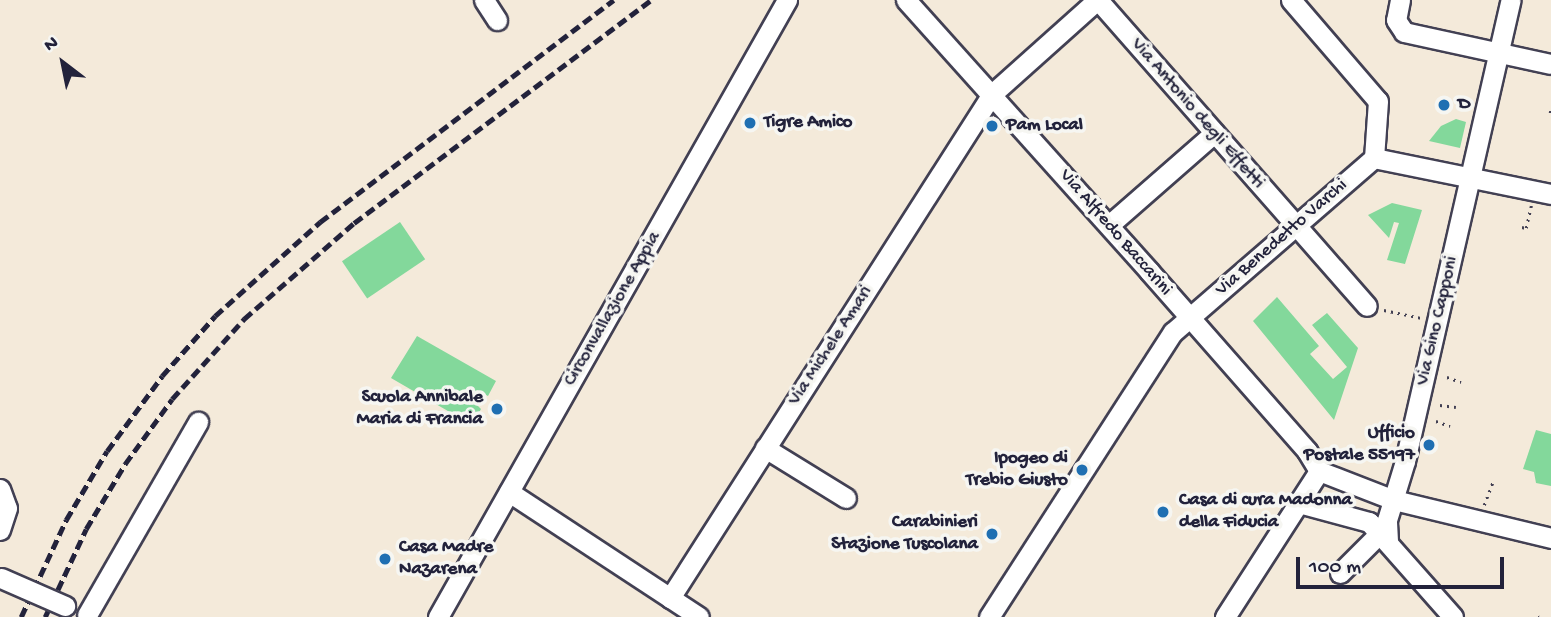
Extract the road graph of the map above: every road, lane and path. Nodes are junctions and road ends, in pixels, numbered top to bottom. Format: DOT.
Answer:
graph roads {
  1 [pos="484,0"];
  2 [pos="787,0"];
  3 [pos="906,0"];
  4 [pos="1098,0"];
  5 [pos="1291,0"];
  6 [pos="1400,0"];
  7 [pos="1511,0"];
  8 [pos="497,20"];
  9 [pos="1499,52"];
  10 [pos="1551,64"];
  11 [pos="992,94"];
  12 [pos="1551,108"];
  13 [pos="1550,113"];
  14 [pos="1214,133"];
  15 [pos="1374,159"];
  16 [pos="1471,181"];
  17 [pos="1551,194"];
  18 [pos="1531,206"];
  19 [pos="1109,225"];
  20 [pos="1297,227"];
  21 [pos="1522,227"];
  22 [pos="1367,306"];
  23 [pos="1189,317"];
  24 [pos="1438,321"];
  25 [pos="1447,377"];
  26 [pos="1461,382"];
  27 [pos="1440,405"];
  28 [pos="1455,407"];
  29 [pos="1436,421"];
  30 [pos="198,422"];
  31 [pos="1450,426"];
  32 [pos="765,448"];
  33 [pos="1319,471"];
  34 [pos="1493,481"];
  35 [pos="0,489"];
  36 [pos="509,492"];
  37 [pos="846,498"];
  38 [pos="1394,499"];
  39 [pos="1299,503"];
  40 [pos="1483,512"];
  41 [pos="0,530"];
  42 [pos="1385,534"];
  43 [pos="1551,538"];
  44 [pos="1340,573"];
  45 [pos="1,578"];
  46 [pos="670,598"];
  47 [pos="90,616"];
  48 [pos="438,617"];
  49 [pos="699,617"];
  50 [pos="989,617"];
  51 [pos="1226,617"];
  52 [pos="1453,617"];
  1 -- 8 [label="street"];
  2 -- 36 [label="street, Circonvallazione Appia"];
  3 -- 11 [label="street, Via Alfredo Baccarini"];
  4 -- 11 [label="street, Via Michele Amari"];
  4 -- 14 [label="street, Via Antonio degli Effetti"];
  5 -- 15 [label="street"];
  6 -- 9 [label="street"];
  7 -- 9 [label="street"];
  9 -- 10 [label="street"];
  9 -- 16 [label="street, Via Gino Capponi"];
  11 -- 19 [label="street, Via Alfredo Baccarini"];
  11 -- 32 [label="street, Via Michele Amari"];
  12 -- 13 [label="path"];
  14 -- 19 [label="street"];
  14 -- 20 [label="street, Via Antonio degli Effetti"];
  15 -- 16 [label="street"];
  15 -- 20 [label="street, Via Benedetto Varchi"];
  16 -- 17 [label="street"];
  16 -- 24 [label="street, Via Gino Capponi"];
  18 -- 21 [label="path"];
  19 -- 23 [label="street, Via Alfredo Baccarini"];
  20 -- 22 [label="street, Via Antonio degli Effetti"];
  20 -- 23 [label="street, Via Benedetto Varchi"];
  22 -- 24 [label="path"];
  23 -- 33 [label="street, Via Alfredo Baccarini"];
  23 -- 50 [label="street, Via Benedetto Varchi"];
  24 -- 38 [label="street, Via Gino Capponi"];
  25 -- 26 [label="path"];
  27 -- 28 [label="path"];
  29 -- 31 [label="path"];
  30 -- 47 [label="street"];
  32 -- 37 [label="street"];
  32 -- 46 [label="street, Via Michele Amari"];
  33 -- 38 [label="street"];
  33 -- 39 [label="street"];
  34 -- 40 [label="path"];
  35 -- 41 [label="street"];
  36 -- 46 [label="street"];
  36 -- 48 [label="street, Circonvallazione Appia"];
  38 -- 42 [label="street, Via Gino Capponi"];
  38 -- 43 [label="street"];
  39 -- 42 [label="street"];
  39 -- 51 [label="street"];
  42 -- 44 [label="street"];
  42 -- 52 [label="street"];
  45 -- 47 [label="street, bridge"];
  46 -- 49 [label="street"];
}
